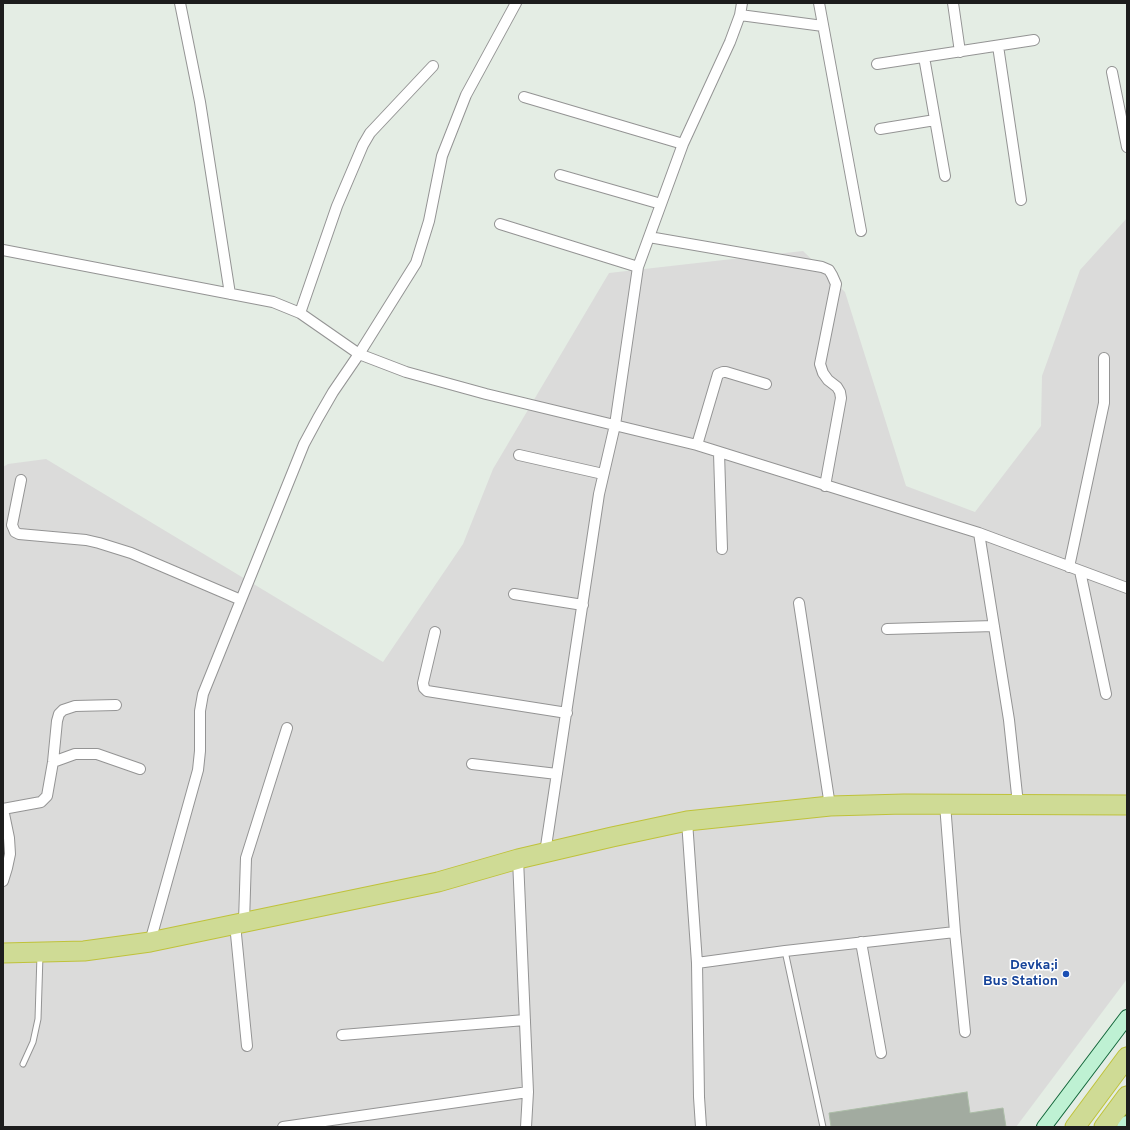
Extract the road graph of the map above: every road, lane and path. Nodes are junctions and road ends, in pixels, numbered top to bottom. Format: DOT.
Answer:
graph roads {
  1 [pos="180,3"];
  2 [pos="516,3"];
  3 [pos="742,3"];
  4 [pos="819,3"];
  5 [pos="953,3"];
  6 [pos="740,15"];
  7 [pos="823,26"];
  8 [pos="1034,40"];
  9 [pos="998,46"];
  10 [pos="960,52"];
  11 [pos="924,57"];
  12 [pos="877,64"];
  13 [pos="433,66"];
  14 [pos="1112,72"];
  15 [pos="524,97"];
  16 [pos="935,120"];
  17 [pos="880,129"];
  18 [pos="683,144"];
  19 [pos="1127,147"];
  20 [pos="560,175"];
  21 [pos="945,176"];
  22 [pos="1021,200"];
  23 [pos="661,204"];
  24 [pos="500,224"];
  25 [pos="861,231"];
  26 [pos="649,237"];
  27 [pos="3,250"];
  28 [pos="638,267"];
  29 [pos="230,294"];
  30 [pos="300,313"];
  31 [pos="360,354"];
  32 [pos="1104,358"];
  33 [pos="766,384"];
  34 [pos="615,426"];
  35 [pos="697,445"];
  36 [pos="719,453"];
  37 [pos="519,455"];
  38 [pos="604,474"];
  39 [pos="21,480"];
  40 [pos="825,486"];
  41 [pos="979,533"];
  42 [pos="722,549"];
  43 [pos="1069,567"];
  44 [pos="1080,571"];
  45 [pos="1127,588"];
  46 [pos="514,594"];
  47 [pos="233,596"];
  48 [pos="799,603"];
  49 [pos="583,605"];
  50 [pos="994,626"];
  51 [pos="887,629"];
  52 [pos="435,632"];
  53 [pos="1106,694"];
  54 [pos="116,705"];
  55 [pos="567,713"];
  56 [pos="287,728"];
  57 [pos="53,762"];
  58 [pos="472,764"];
  59 [pos="140,769"];
  60 [pos="557,774"];
  61 [pos="945,804"];
  62 [pos="1018,804"];
  63 [pos="1127,805"];
  64 [pos="830,806"];
  65 [pos="3,809"];
  66 [pos="687,821"];
  67 [pos="545,853"];
  68 [pos="518,859"];
  69 [pos="3,881"];
  70 [pos="240,923"];
  71 [pos="955,932"];
  72 [pos="150,942"];
  73 [pos="861,942"];
  74 [pos="785,951"];
  75 [pos="48,952"];
  76 [pos="3,953"];
  77 [pos="697,963"];
  78 [pos="1127,1017"];
  79 [pos="525,1020"];
  80 [pos="966,1032"];
  81 [pos="342,1035"];
  82 [pos="247,1046"];
  83 [pos="880,1053"];
  84 [pos="1127,1057"];
  85 [pos="23,1064"];
  86 [pos="528,1092"];
  87 [pos="1127,1096"];
  88 [pos="1127,1123"];
  89 [pos="283,1127"];
  90 [pos="526,1127"];
  91 [pos="701,1127"];
  92 [pos="823,1127"];
  93 [pos="1044,1127"];
  94 [pos="1075,1127"];
  95 [pos="1104,1127"];
  96 [pos="1124,1127"];
  1 -- 29 [label="street"];
  2 -- 31 [label="street"];
  3 -- 6 [label="street"];
  4 -- 7 [label="street"];
  5 -- 10 [label="street"];
  6 -- 7 [label="street"];
  6 -- 18 [label="street"];
  7 -- 25 [label="street"];
  8 -- 9 [label="street"];
  9 -- 10 [label="street"];
  9 -- 22 [label="street"];
  10 -- 11 [label="street"];
  11 -- 12 [label="street"];
  11 -- 16 [label="street"];
  13 -- 30 [label="street"];
  14 -- 19 [label="street"];
  15 -- 18 [label="street"];
  16 -- 17 [label="street"];
  16 -- 21 [label="street"];
  18 -- 23 [label="street"];
  20 -- 23 [label="street"];
  23 -- 26 [label="street"];
  24 -- 28 [label="street"];
  26 -- 28 [label="street"];
  26 -- 40 [label="street"];
  27 -- 29 [label="street"];
  28 -- 34 [label="street"];
  29 -- 30 [label="street"];
  30 -- 31 [label="street"];
  31 -- 34 [label="street"];
  31 -- 47 [label="street"];
  32 -- 43 [label="street"];
  33 -- 35 [label="street"];
  34 -- 35 [label="street"];
  34 -- 38 [label="street"];
  35 -- 36 [label="street"];
  36 -- 40 [label="street"];
  36 -- 42 [label="street"];
  37 -- 38 [label="street"];
  38 -- 49 [label="street"];
  39 -- 47 [label="street"];
  40 -- 41 [label="street"];
  41 -- 43 [label="street"];
  41 -- 50 [label="street"];
  43 -- 44 [label="street"];
  44 -- 45 [label="street"];
  44 -- 53 [label="street"];
  46 -- 49 [label="street"];
  47 -- 72 [label="street"];
  48 -- 64 [label="street"];
  49 -- 55 [label="street"];
  50 -- 51 [label="street"];
  50 -- 62 [label="street"];
  52 -- 55 [label="street"];
  54 -- 57 [label="street"];
  55 -- 60 [label="street"];
  56 -- 70 [label="street"];
  57 -- 59 [label="street"];
  57 -- 65 [label="street"];
  58 -- 60 [label="street"];
  60 -- 67 [label="street"];
  61 -- 62 [label="highway"];
  61 -- 64 [label="highway"];
  61 -- 71 [label="street"];
  62 -- 63 [label="highway"];
  64 -- 66 [label="highway"];
  65 -- 69 [label="street"];
  66 -- 67 [label="highway"];
  66 -- 77 [label="street"];
  67 -- 68 [label="highway"];
  68 -- 70 [label="highway"];
  68 -- 79 [label="street"];
  70 -- 72 [label="highway"];
  70 -- 82 [label="street"];
  71 -- 73 [label="street"];
  71 -- 80 [label="street"];
  72 -- 75 [label="highway"];
  73 -- 74 [label="street"];
  73 -- 83 [label="street"];
  74 -- 77 [label="street"];
  74 -- 92 [label="lane"];
  75 -- 76 [label="highway"];
  75 -- 85 [label="lane"];
  77 -- 91 [label="street"];
  78 -- 93 [label="street"];
  79 -- 81 [label="street"];
  79 -- 86 [label="street"];
  84 -- 94 [label="highway"];
  86 -- 89 [label="street"];
  86 -- 90 [label="street"];
  87 -- 95 [label="highway"];
  88 -- 96 [label="street"];
}
